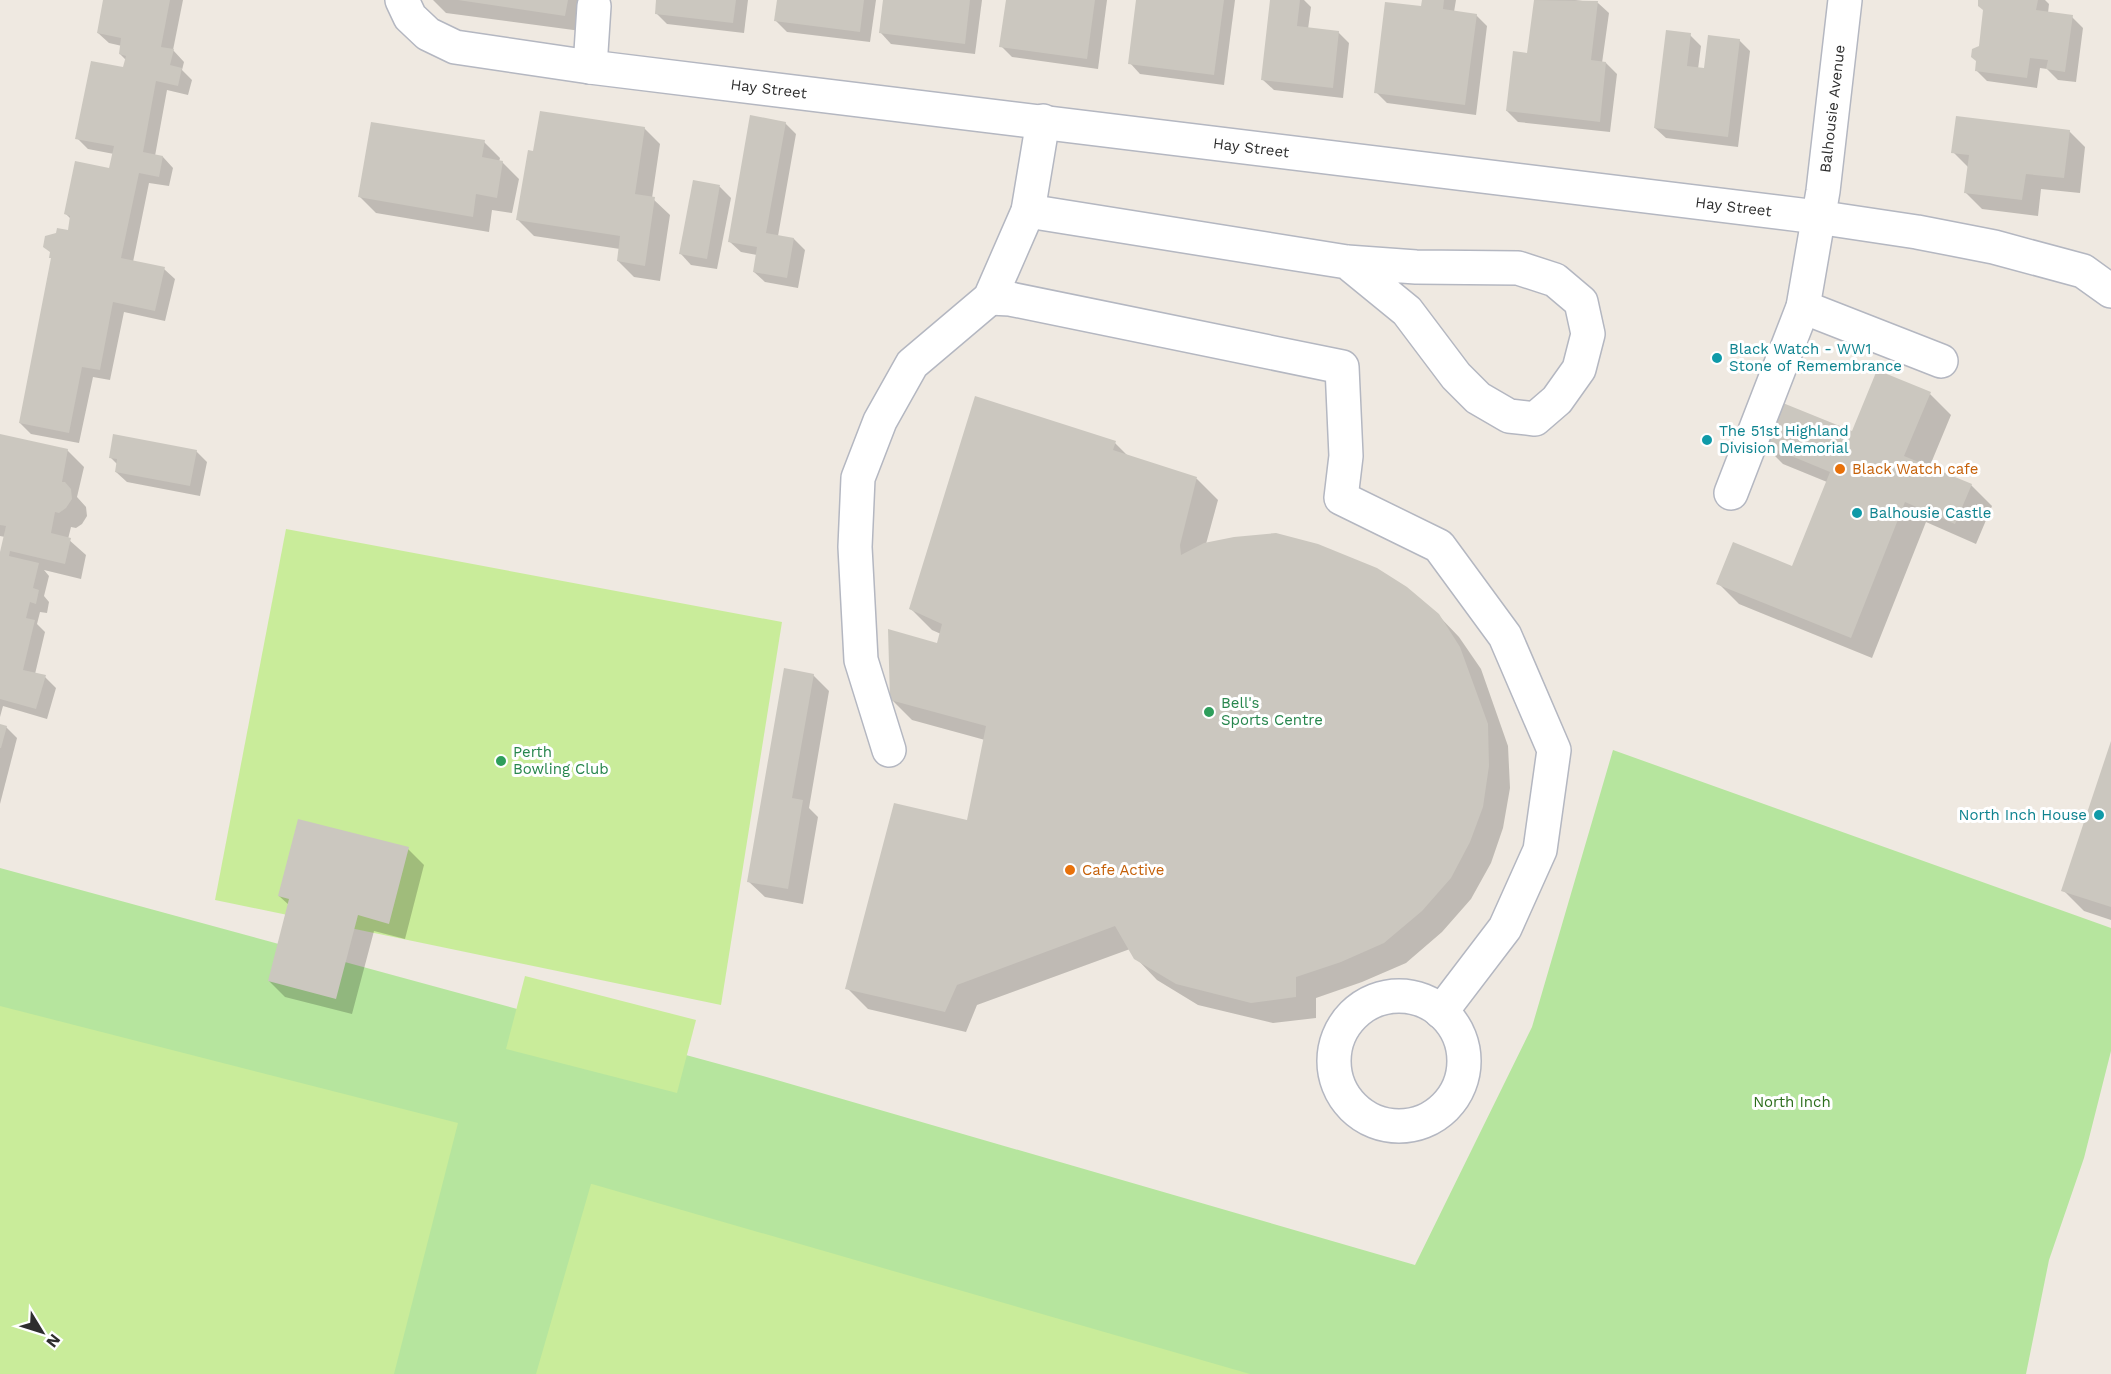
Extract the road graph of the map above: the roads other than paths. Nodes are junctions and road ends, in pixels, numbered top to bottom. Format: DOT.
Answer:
graph roads {
  1 [pos="402,0"];
  2 [pos="1845,0"];
  3 [pos="594,6"];
  4 [pos="590,67"];
  5 [pos="1043,122"];
  6 [pos="1028,211"];
  7 [pos="1817,217"];
  8 [pos="1347,262"];
  9 [pos="2111,291"];
  10 [pos="990,298"];
  11 [pos="1803,307"];
  12 [pos="1941,361"];
  13 [pos="1731,493"];
  14 [pos="889,750"];
  15 [pos="1441,1012"];
  1 -- 4 [label="street, Hay Street"];
  2 -- 7 [label="street, Balhousie Avenue"];
  3 -- 4 [label="street"];
  4 -- 5 [label="street, Hay Street"];
  5 -- 6 [label="street"];
  5 -- 7 [label="street, Hay Street"];
  6 -- 8 [label="street"];
  6 -- 10 [label="street"];
  7 -- 9 [label="street, Hay Street"];
  7 -- 11 [label="street, Balhousie Avenue"];
  8 -- 8 [label="street"];
  10 -- 14 [label="street"];
  10 -- 15 [label="street"];
  11 -- 12 [label="street"];
  11 -- 13 [label="street, Balhousie Avenue"];
}
